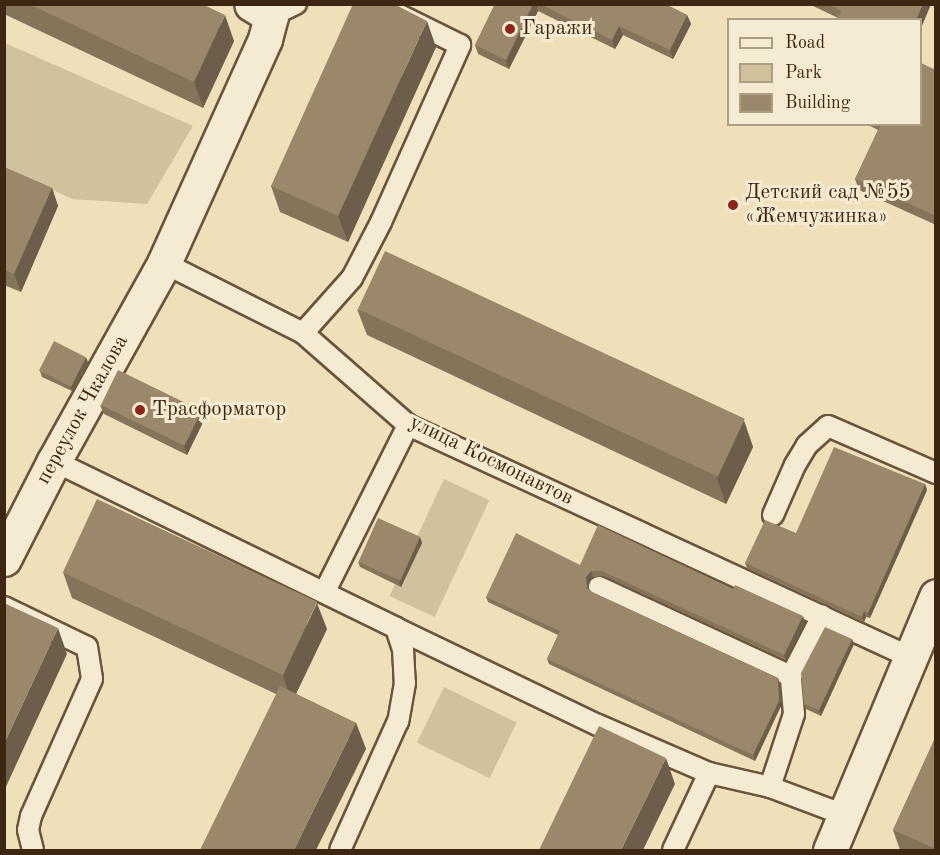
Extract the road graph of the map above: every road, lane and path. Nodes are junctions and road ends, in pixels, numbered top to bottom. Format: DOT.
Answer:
graph roads {
  1 [pos="377,4"];
  2 [pos="273,8"];
  3 [pos="164,263"];
  4 [pos="303,333"];
  5 [pos="408,425"];
  6 [pos="54,461"];
  7 [pos="936,473"];
  8 [pos="774,515"];
  9 [pos="4,559"];
  10 [pos="598,587"];
  11 [pos="325,591"];
  12 [pos="936,596"];
  13 [pos="4,607"];
  14 [pos="822,616"];
  15 [pos="396,628"];
  16 [pos="910,657"];
  17 [pos="791,676"];
  18 [pos="709,773"];
  19 [pos="771,787"];
  20 [pos="845,815"];
  21 [pos="834,849"];
  22 [pos="33,850"];
  23 [pos="340,850"];
  24 [pos="674,850"];
  1 -- 4 [label="lane"];
  2 -- 3 [label="street"];
  3 -- 4 [label="lane, улица Космонавтов"];
  3 -- 6 [label="street, переулок Чкалова"];
  4 -- 5 [label="lane, улица Космонавтов"];
  5 -- 11 [label="lane"];
  5 -- 14 [label="lane, улица Космонавтов"];
  6 -- 9 [label="street, переулок Чкалова"];
  6 -- 11 [label="lane"];
  7 -- 8 [label="lane"];
  10 -- 17 [label="lane"];
  11 -- 15 [label="lane"];
  12 -- 16 [label="street"];
  13 -- 22 [label="lane"];
  14 -- 16 [label="lane, улица Космонавтов"];
  14 -- 17 [label="lane"];
  15 -- 18 [label="lane"];
  15 -- 23 [label="lane"];
  16 -- 20 [label="street"];
  17 -- 19 [label="lane"];
  18 -- 19 [label="lane"];
  18 -- 24 [label="lane"];
  19 -- 20 [label="lane"];
  20 -- 21 [label="street"];
}
